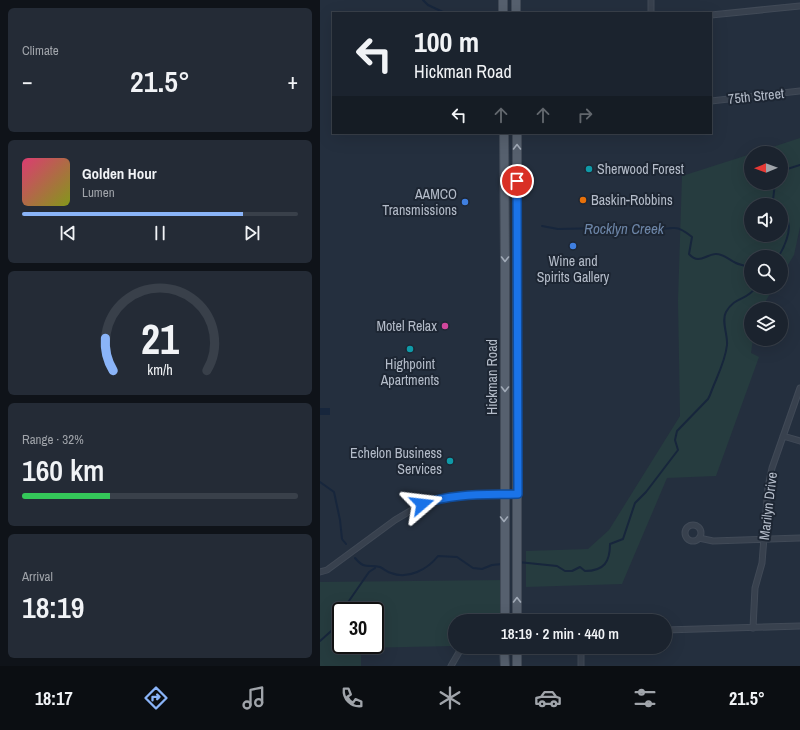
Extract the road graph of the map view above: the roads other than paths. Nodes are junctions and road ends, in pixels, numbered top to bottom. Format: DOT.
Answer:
graph roads {
  1 [pos="503,0"];
  2 [pos="516,0"];
  3 [pos="651,0"];
  4 [pos="800,6"];
  5 [pos="503,12"];
  6 [pos="516,12"];
  7 [pos="651,12"];
  8 [pos="712,16"];
  9 [pos="800,92"];
  10 [pos="712,101"];
  11 [pos="504,134"];
  12 [pos="518,134"];
  13 [pos="800,388"];
  14 [pos="783,436"];
  15 [pos="800,441"];
  16 [pos="504,494"];
  17 [pos="518,494"];
  18 [pos="699,538"];
  19 [pos="800,538"];
  20 [pos="764,539"];
  21 [pos="320,572"];
  22 [pos="505,614"];
  23 [pos="517,614"];
  24 [pos="800,626"];
  25 [pos="753,628"];
  26 [pos="672,630"];
  27 [pos="458,654"];
  28 [pos="504,654"];
  29 [pos="518,654"];
  30 [pos="581,654"];
  31 [pos="451,666"];
  32 [pos="504,666"];
  33 [pos="518,666"];
  34 [pos="581,666"];
  1 -- 5 [label="main road"];
  2 -- 6 [label="main road"];
  3 -- 7 [label="street"];
  4 -- 8 [label="street"];
  9 -- 10 [label="street, 75th Street"];
  11 -- 16 [label="main road, Hickman Road, one-way"];
  17 -- 12 [label="main road, Hickman Road, one-way"];
  13 -- 14 [label="street, Marilyn Drive"];
  14 -- 15 [label="street"];
  14 -- 20 [label="street, Marilyn Drive"];
  16 -- 17 [label="street"];
  16 -- 21 [label="street"];
  16 -- 22 [label="main road, Hickman Road, one-way"];
  23 -- 17 [label="main road, Hickman Road, one-way"];
  18 -- 20 [label="street"];
  19 -- 20 [label="street"];
  20 -- 25 [label="street, Marilyn Drive"];
  24 -- 25 [label="street"];
  25 -- 26 [label="street"];
  27 -- 31 [label="street"];
  28 -- 32 [label="main road"];
  29 -- 33 [label="main road"];
  30 -- 34 [label="street"];
}
